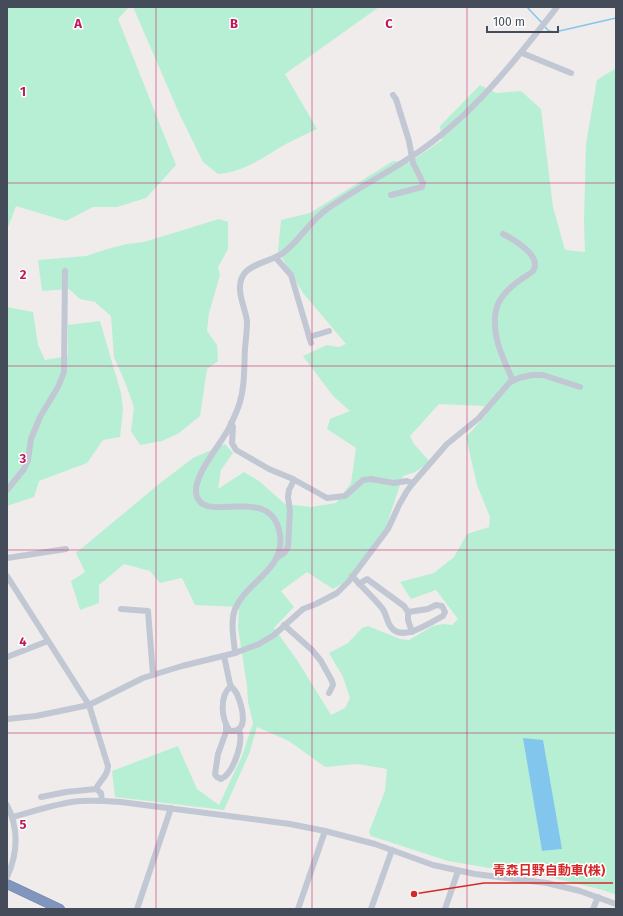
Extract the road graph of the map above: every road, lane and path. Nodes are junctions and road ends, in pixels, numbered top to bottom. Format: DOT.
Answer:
graph roads {
  1 [pos="557,7"];
  2 [pos="522,53"];
  3 [pos="571,73"];
  4 [pos="393,95"];
  5 [pos="412,157"];
  6 [pos="391,195"];
  7 [pos="503,234"];
  8 [pos="276,258"];
  9 [pos="65,271"];
  10 [pos="329,331"];
  11 [pos="513,381"];
  12 [pos="580,387"];
  13 [pos="231,423"];
  14 [pos="294,480"];
  15 [pos="413,483"];
  16 [pos="7,490"];
  17 [pos="66,548"];
  18 [pos="7,558"];
  19 [pos="278,558"];
  20 [pos="7,576"];
  21 [pos="352,576"];
  22 [pos="359,584"];
  23 [pos="121,609"];
  24 [pos="408,612"];
  25 [pos="284,625"];
  26 [pos="412,632"];
  27 [pos="48,641"];
  28 [pos="235,653"];
  29 [pos="224,656"];
  30 [pos="7,657"];
  31 [pos="153,675"];
  32 [pos="231,686"];
  33 [pos="329,693"];
  34 [pos="89,705"];
  35 [pos="7,719"];
  36 [pos="226,726"];
  37 [pos="239,730"];
  38 [pos="96,788"];
  39 [pos="41,797"];
  40 [pos="102,801"];
  41 [pos="7,805"];
  42 [pos="172,808"];
  43 [pos="13,817"];
  44 [pos="325,831"];
  45 [pos="392,850"];
  46 [pos="458,871"];
  47 [pos="8,875"];
  48 [pos="7,884"];
  49 [pos="598,897"];
  50 [pos="616,904"];
  51 [pos="60,909"];
  52 [pos="137,909"];
  53 [pos="298,909"];
  54 [pos="371,909"];
  55 [pos="445,909"];
  56 [pos="593,909"];
  1 -- 2 [label="street"];
  2 -- 3 [label="street"];
  2 -- 5 [label="street"];
  4 -- 5 [label="street"];
  5 -- 6 [label="street"];
  5 -- 8 [label="street"];
  7 -- 11 [label="street"];
  8 -- 10 [label="street"];
  8 -- 13 [label="street"];
  9 -- 16 [label="street"];
  11 -- 12 [label="street"];
  11 -- 15 [label="street"];
  13 -- 14 [label="street"];
  13 -- 19 [label="street"];
  14 -- 15 [label="street"];
  14 -- 19 [label="street"];
  15 -- 21 [label="street"];
  17 -- 18 [label="street"];
  19 -- 28 [label="street"];
  20 -- 27 [label="street"];
  21 -- 22 [label="street"];
  21 -- 25 [label="street"];
  22 -- 24 [label="street"];
  22 -- 26 [label="street"];
  23 -- 31 [label="street"];
  24 -- 26 [label="street"];
  24 -- 26 [label="street"];
  25 -- 28 [label="street"];
  25 -- 33 [label="street"];
  27 -- 30 [label="street"];
  27 -- 34 [label="street"];
  28 -- 29 [label="street"];
  29 -- 31 [label="street"];
  29 -- 32 [label="street"];
  31 -- 34 [label="street"];
  32 -- 36 [label="street"];
  32 -- 37 [label="street"];
  34 -- 35 [label="street"];
  34 -- 38 [label="street"];
  36 -- 37 [label="street"];
  36 -- 37 [label="street"];
  38 -- 39 [label="street"];
  38 -- 40 [label="street"];
  40 -- 42 [label="street"];
  40 -- 43 [label="street"];
  41 -- 43 [label="street"];
  42 -- 44 [label="street"];
  42 -- 52 [label="street"];
  43 -- 47 [label="street"];
  44 -- 45 [label="street"];
  44 -- 53 [label="street"];
  45 -- 46 [label="street"];
  45 -- 54 [label="street"];
  46 -- 49 [label="street"];
  46 -- 55 [label="street"];
  48 -- 51 [label="highway"];
  49 -- 50 [label="street"];
  49 -- 56 [label="street"];
}
